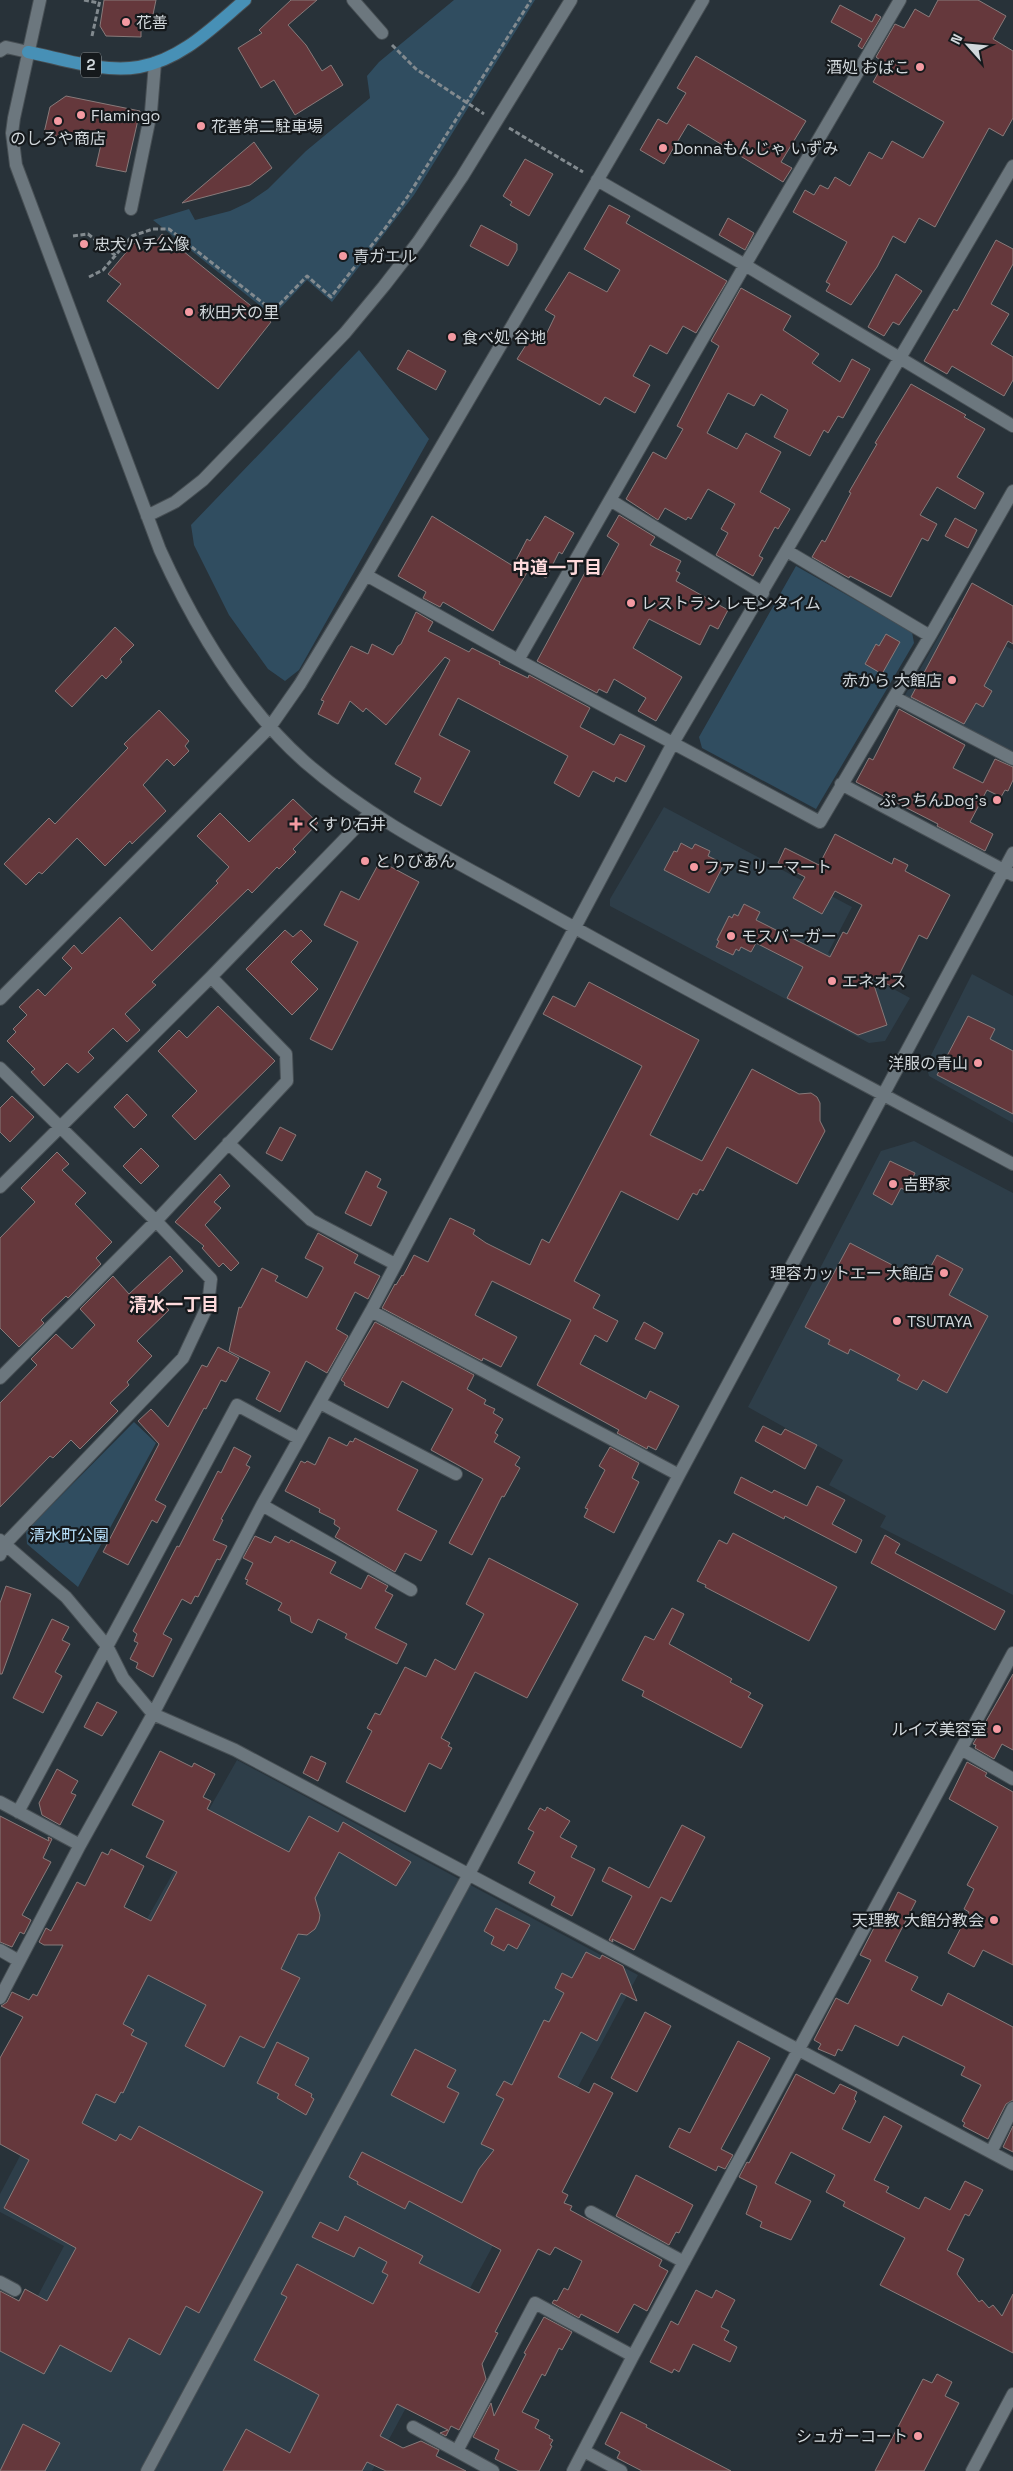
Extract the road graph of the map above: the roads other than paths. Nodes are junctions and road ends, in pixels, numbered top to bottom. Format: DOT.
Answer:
graph roads {
  1 [pos="40,0"];
  2 [pos="245,0"];
  3 [pos="353,0"];
  4 [pos="571,0"];
  5 [pos="703,0"];
  6 [pos="900,0"];
  7 [pos="382,33"];
  8 [pos="2,45"];
  9 [pos="28,52"];
  10 [pos="154,63"];
  11 [pos="1013,166"];
  12 [pos="597,180"];
  13 [pos="131,209"];
  14 [pos="744,265"];
  15 [pos="900,359"];
  16 [pos="1013,426"];
  17 [pos="1013,491"];
  18 [pos="610,500"];
  19 [pos="147,516"];
  20 [pos="787,551"];
  21 [pos="366,575"];
  22 [pos="763,592"];
  23 [pos="930,636"];
  24 [pos="518,660"];
  25 [pos="894,697"];
  26 [pos="270,727"];
  27 [pos="673,743"];
  28 [pos="1013,759"];
  29 [pos="841,784"];
  30 [pos="370,813"];
  31 [pos="1013,853"];
  32 [pos="1008,872"];
  33 [pos="575,928"];
  34 [pos="211,977"];
  35 [pos="0,999"];
  36 [pos="0,1068"];
  37 [pos="884,1095"];
  38 [pos="60,1125"];
  39 [pos="228,1143"];
  40 [pos="1013,1164"];
  41 [pos="0,1187"];
  42 [pos="156,1221"];
  43 [pos="395,1264"];
  44 [pos="371,1311"];
  45 [pos="0,1378"];
  46 [pos="320,1403"];
  47 [pos="298,1438"];
  48 [pos="456,1474"];
  49 [pos="679,1475"];
  50 [pos="262,1505"];
  51 [pos="2,1546"];
  52 [pos="411,1590"];
  53 [pos="107,1646"];
  54 [pos="1013,1653"];
  55 [pos="153,1714"];
  56 [pos="961,1749"];
  57 [pos="1013,1779"];
  58 [pos="0,1802"];
  59 [pos="18,1812"];
  60 [pos="80,1845"];
  61 [pos="469,1874"];
  62 [pos="0,1950"];
  63 [pos="20,1960"];
  64 [pos="0,1998"];
  65 [pos="799,2050"];
  66 [pos="1013,2108"];
  67 [pos="991,2152"];
  68 [pos="1013,2164"];
  69 [pos="591,2212"];
  70 [pos="684,2262"];
  71 [pos="0,2282"];
  72 [pos="15,2290"];
  73 [pos="633,2356"];
  74 [pos="1013,2394"];
  75 [pos="413,2427"];
  76 [pos="457,2451"];
  77 [pos="584,2451"];
  78 [pos="147,2471"];
  79 [pos="493,2471"];
  80 [pos="573,2471"];
  81 [pos="621,2471"];
  82 [pos="972,2471"];
  1 -- 9 [label="street"];
  2 -- 10 [label="main road, 2"];
  3 -- 7 [label="street"];
  4 -- 19 [label="street"];
  5 -- 12 [label="street"];
  6 -- 14 [label="street"];
  8 -- 9 [label="street"];
  9 -- 10 [label="main road, 2"];
  9 -- 19 [label="street"];
  10 -- 13 [label="street"];
  11 -- 15 [label="street"];
  12 -- 14 [label="street"];
  12 -- 21 [label="street"];
  14 -- 15 [label="street"];
  14 -- 18 [label="street"];
  15 -- 16 [label="street"];
  15 -- 20 [label="street"];
  17 -- 23 [label="street"];
  18 -- 22 [label="street"];
  18 -- 24 [label="street"];
  19 -- 26 [label="street"];
  20 -- 22 [label="street"];
  20 -- 23 [label="street"];
  21 -- 24 [label="street"];
  21 -- 26 [label="street"];
  22 -- 27 [label="street"];
  23 -- 25 [label="street"];
  24 -- 27 [label="street"];
  25 -- 28 [label="street"];
  25 -- 29 [label="street"];
  26 -- 30 [label="street"];
  26 -- 35 [label="street"];
  27 -- 29 [label="street"];
  27 -- 33 [label="street"];
  29 -- 32 [label="street"];
  30 -- 33 [label="street"];
  30 -- 34 [label="street"];
  31 -- 32 [label="street"];
  32 -- 37 [label="street"];
  33 -- 37 [label="street"];
  33 -- 43 [label="street"];
  34 -- 38 [label="street"];
  34 -- 39 [label="street"];
  36 -- 38 [label="street"];
  37 -- 40 [label="street"];
  37 -- 49 [label="street"];
  38 -- 41 [label="street"];
  38 -- 42 [label="street"];
  39 -- 42 [label="street"];
  39 -- 43 [label="street"];
  42 -- 45 [label="street"];
  42 -- 51 [label="street"];
  43 -- 44 [label="street"];
  44 -- 46 [label="street"];
  44 -- 49 [label="street"];
  46 -- 47 [label="street"];
  46 -- 48 [label="street"];
  47 -- 50 [label="street"];
  47 -- 53 [label="street"];
  49 -- 61 [label="street"];
  50 -- 52 [label="street"];
  50 -- 55 [label="street"];
  51 -- 53 [label="street"];
  53 -- 55 [label="street"];
  53 -- 59 [label="street"];
  54 -- 56 [label="street"];
  55 -- 60 [label="street"];
  55 -- 61 [label="street"];
  56 -- 57 [label="street"];
  56 -- 65 [label="street"];
  58 -- 59 [label="street"];
  59 -- 60 [label="street"];
  60 -- 63 [label="street"];
  61 -- 65 [label="street"];
  61 -- 78 [label="street"];
  62 -- 63 [label="street"];
  63 -- 64 [label="street"];
  65 -- 67 [label="street"];
  65 -- 70 [label="street"];
  66 -- 67 [label="street"];
  67 -- 68 [label="street"];
  69 -- 70 [label="street"];
  70 -- 73 [label="street"];
  71 -- 72 [label="street"];
  73 -- 76 [label="street"];
  73 -- 77 [label="street"];
  74 -- 82 [label="street"];
  75 -- 76 [label="street"];
  76 -- 79 [label="street"];
  77 -- 80 [label="street"];
  77 -- 81 [label="street"];
}
